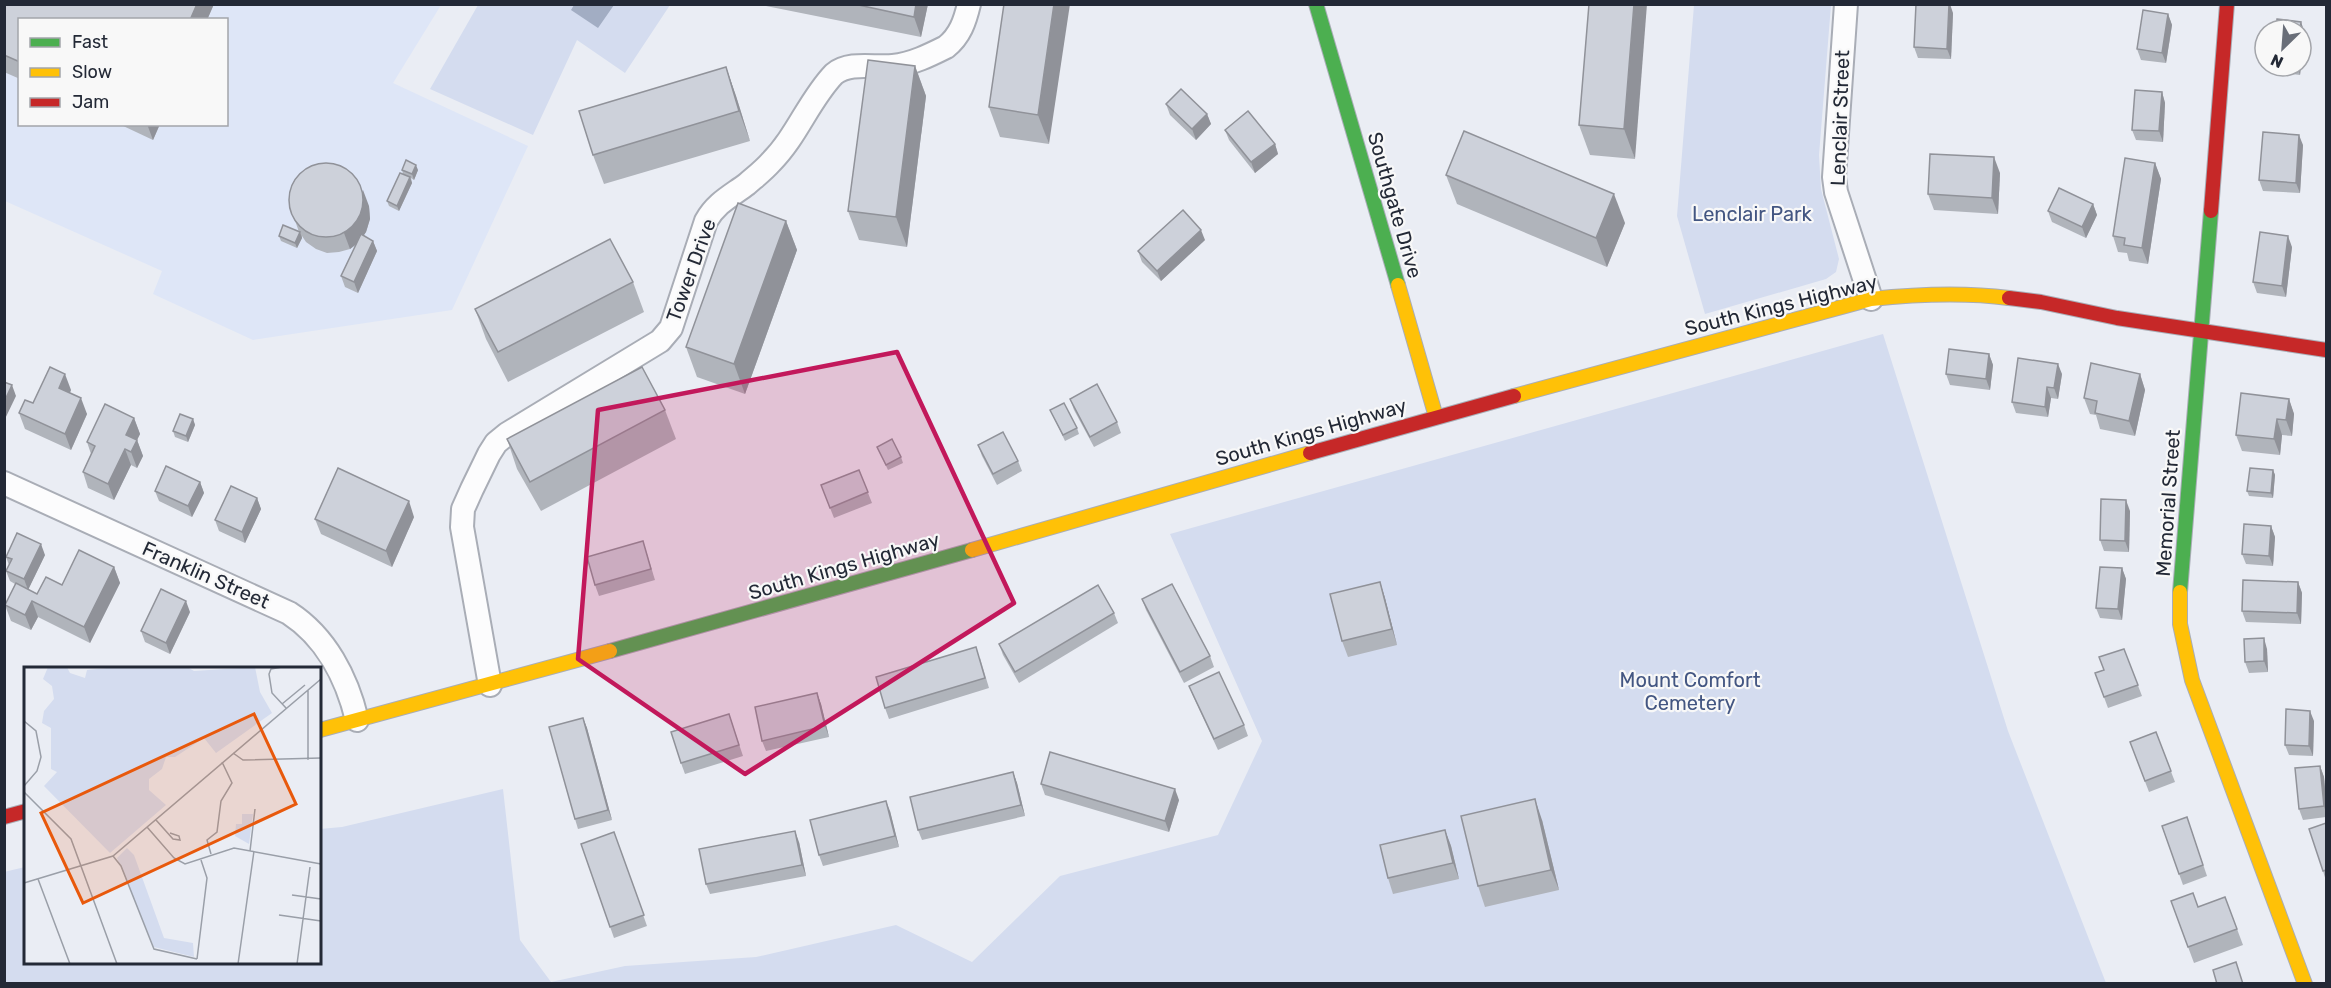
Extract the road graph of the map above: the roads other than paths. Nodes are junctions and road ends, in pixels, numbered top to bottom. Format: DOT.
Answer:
graph roads {
  1 [pos="969,4"];
  2 [pos="1316,4"];
  3 [pos="1846,4"];
  4 [pos="2227,4"];
  5 [pos="1872,299"];
  6 [pos="2200,331"];
  7 [pos="2326,350"];
  8 [pos="1436,417"];
  9 [pos="4,483"];
  10 [pos="490,685"];
  11 [pos="357,720"];
  12 [pos="321,730"];
  13 [pos="24,812"];
  14 [pos="4,817"];
  15 [pos="2305,984"];
  1 -- 10 [label="street, Tower Drive"];
  2 -- 8 [label="main road, Southgate Drive"];
  3 -- 5 [label="street, Lenclair Street"];
  4 -- 6 [label="main road, Memorial Street"];
  5 -- 6 [label="main road, South Kings Highway"];
  5 -- 8 [label="main road, South Kings Highway"];
  6 -- 7 [label="main road, South Kings Highway"];
  6 -- 15 [label="main road, Memorial Street"];
  8 -- 10 [label="main road, South Kings Highway"];
  9 -- 11 [label="street, Franklin Street"];
  10 -- 11 [label="main road, South Kings Highway"];
  11 -- 12 [label="main road, South Kings Highway"];
  13 -- 14 [label="main road"];
}
